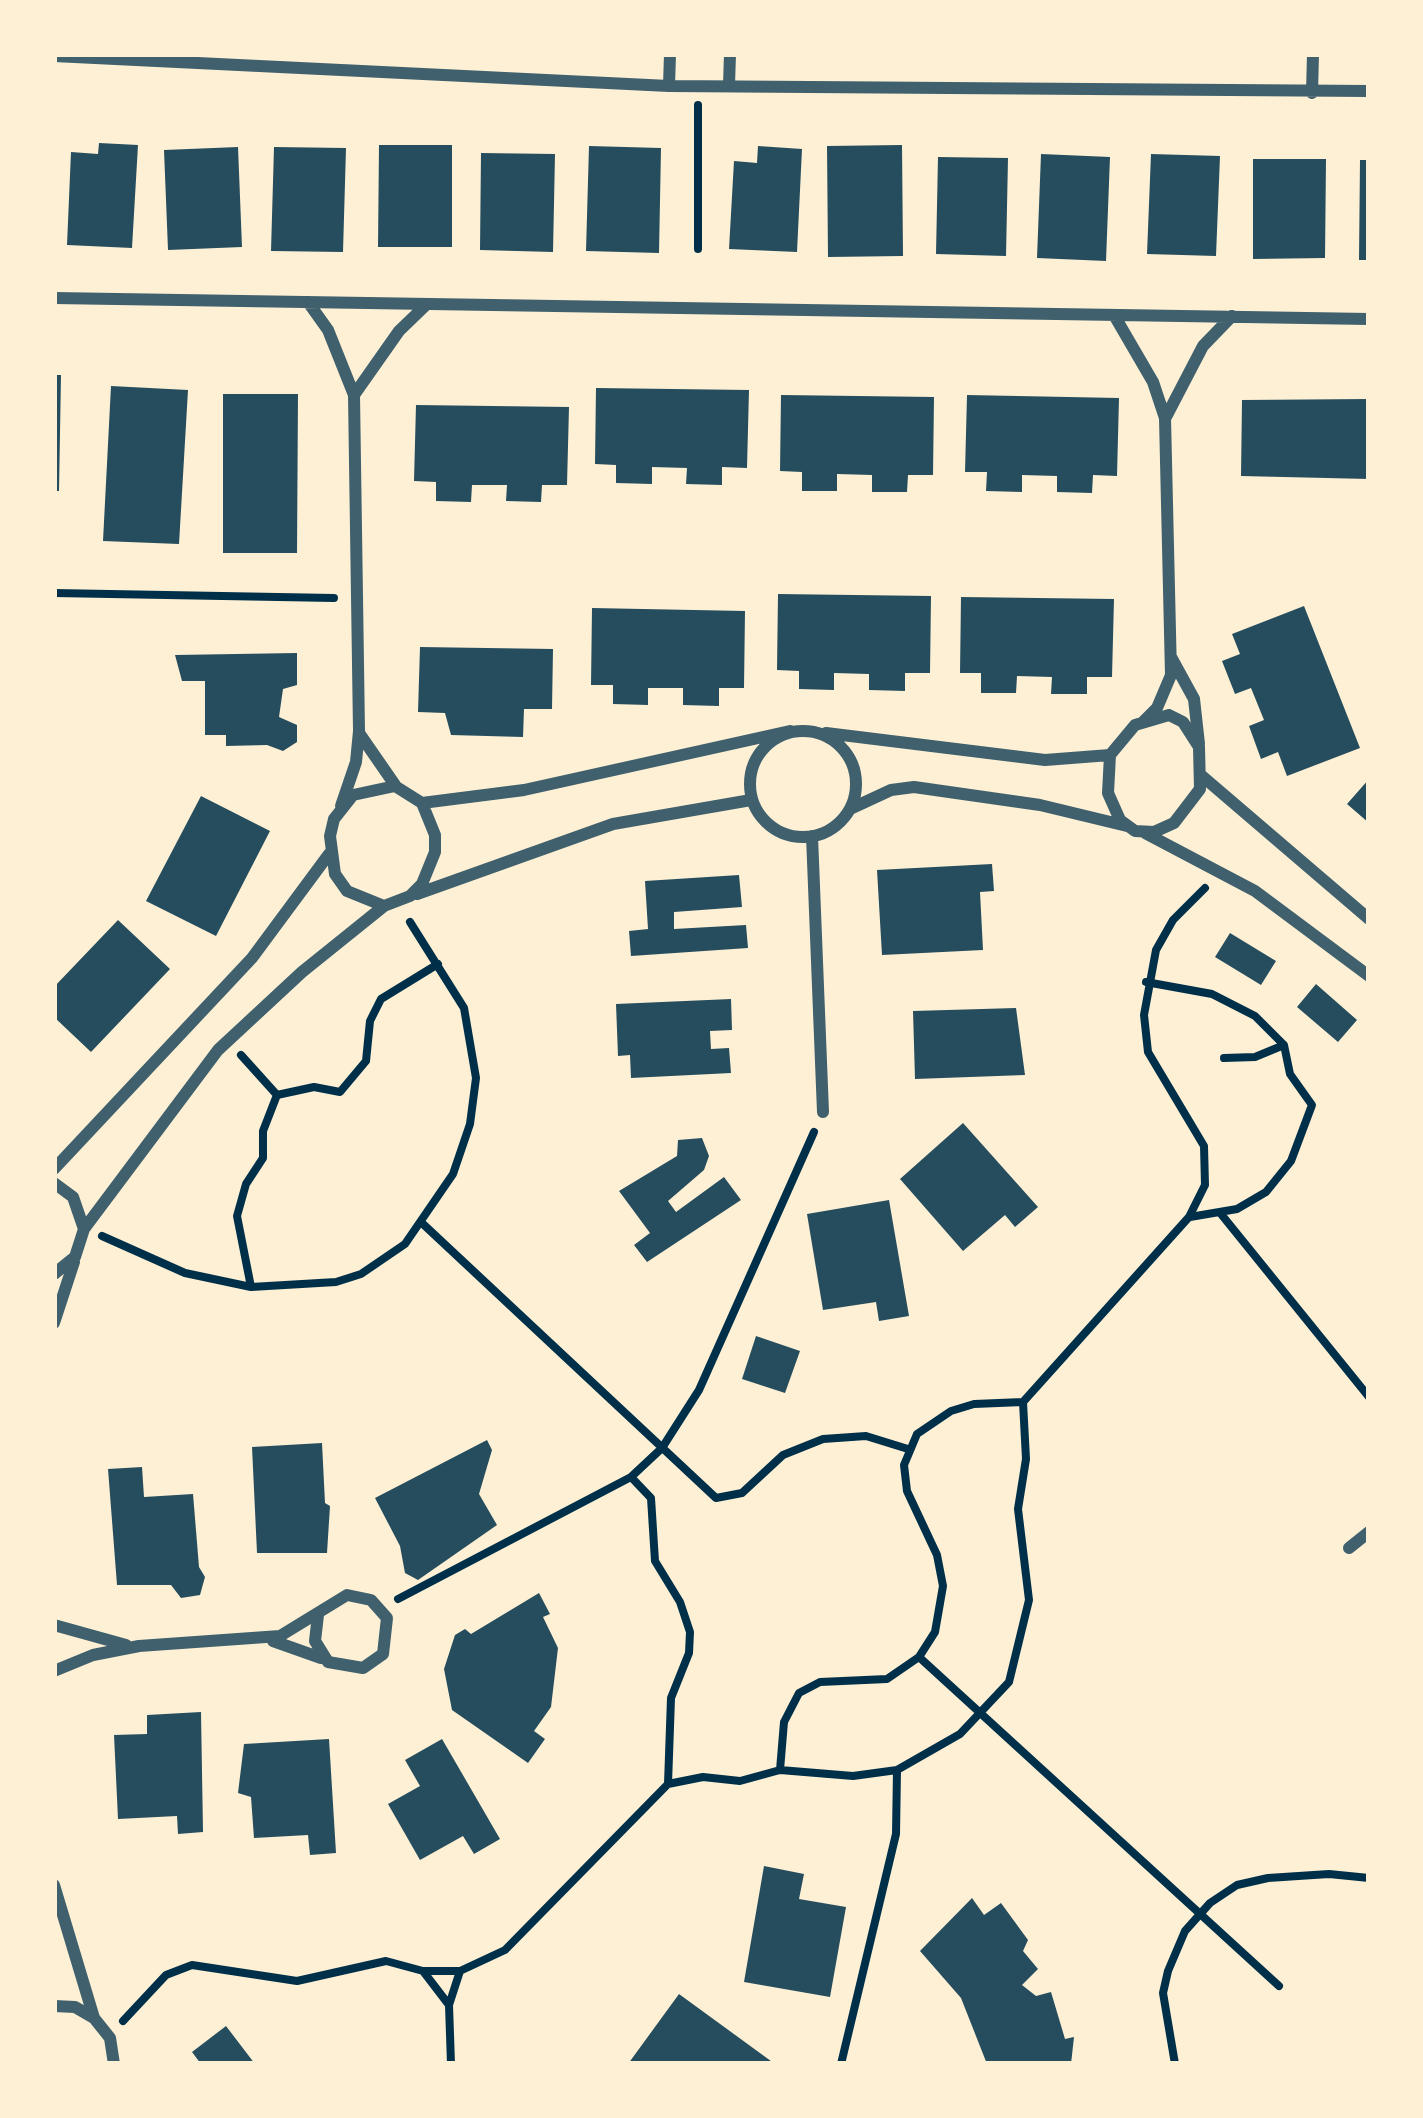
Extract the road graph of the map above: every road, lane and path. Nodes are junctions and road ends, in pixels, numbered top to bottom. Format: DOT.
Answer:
graph roads {
  1 [pos="670,54"];
  2 [pos="730,54"];
  3 [pos="1312,54"];
  4 [pos="91,55"];
  5 [pos="54,56"];
  6 [pos="729,85"];
  7 [pos="669,86"];
  8 [pos="698,86"];
  9 [pos="1369,91"];
  10 [pos="1312,93"];
  11 [pos="698,249"];
  12 [pos="54,298"];
  13 [pos="308,302"];
  14 [pos="428,304"];
  15 [pos="1114,314"];
  16 [pos="1232,316"];
  17 [pos="1369,319"];
  18 [pos="354,395"];
  19 [pos="1166,418"];
  20 [pos="54,593"];
  21 [pos="357,598"];
  22 [pos="1170,656"];
  23 [pos="1143,722"];
  24 [pos="807,730"];
  25 [pos="359,731"];
  26 [pos="790,731"];
  27 [pos="1198,747"];
  28 [pos="1110,754"];
  29 [pos="1202,776"];
  30 [pos="395,786"];
  31 [pos="751,800"];
  32 [pos="422,803"];
  33 [pos="341,806"];
  34 [pos="849,810"];
  35 [pos="1127,826"];
  36 [pos="1144,832"];
  37 [pos="812,836"];
  38 [pos="329,854"];
  39 [pos="1223,875"];
  40 [pos="397,902"];
  41 [pos="1369,919"];
  42 [pos="438,964"];
  43 [pos="1369,976"];
  44 [pos="1146,982"];
  45 [pos="228,1041"];
  46 [pos="1284,1045"];
  47 [pos="1224,1058"];
  48 [pos="277,1095"];
  49 [pos="823,1112"];
  50 [pos="54,1169"];
  51 [pos="54,1183"];
  52 [pos="1221,1214"];
  53 [pos="1189,1216"];
  54 [pos="423,1224"];
  55 [pos="84,1229"];
  56 [pos="75,1257"];
  57 [pos="54,1274"];
  58 [pos="250,1287"];
  59 [pos="54,1324"];
  60 [pos="1369,1397"];
  61 [pos="1023,1402"];
  62 [pos="662,1448"];
  63 [pos="908,1449"];
  64 [pos="631,1477"];
  65 [pos="1369,1532"];
  66 [pos="1349,1548"];
  67 [pos="381,1608"];
  68 [pos="317,1616"];
  69 [pos="54,1624"];
  70 [pos="266,1640"];
  71 [pos="139,1646"];
  72 [pos="919,1658"];
  73 [pos="328,1662"];
  74 [pos="54,1671"];
  75 [pos="981,1714"];
  76 [pos="780,1769"];
  77 [pos="897,1770"];
  78 [pos="668,1784"];
  79 [pos="1369,1878"];
  80 [pos="54,1885"];
  81 [pos="1198,1915"];
  82 [pos="423,1971"];
  83 [pos="460,1971"];
  84 [pos="1279,1986"];
  85 [pos="449,2005"];
  86 [pos="54,2006"];
  87 [pos="94,2018"];
  88 [pos="110,2038"];
  89 [pos="115,2063"];
  90 [pos="451,2064"];
  91 [pos="842,2064"];
  92 [pos="1175,2064"];
  1 -- 7 [label="street"];
  2 -- 6 [label="street"];
  3 -- 10 [label="street"];
  4 -- 5 [label="street"];
  4 -- 7 [label="street"];
  6 -- 8 [label="street"];
  6 -- 10 [label="street"];
  7 -- 8 [label="street"];
  8 -- 11 [label="path"];
  9 -- 10 [label="street"];
  12 -- 13 [label="street"];
  13 -- 14 [label="street"];
  13 -- 18 [label="street"];
  14 -- 15 [label="street"];
  14 -- 18 [label="street"];
  15 -- 16 [label="street"];
  15 -- 19 [label="street"];
  16 -- 17 [label="street"];
  16 -- 19 [label="street"];
  18 -- 21 [label="street"];
  19 -- 22 [label="street"];
  20 -- 21 [label="path"];
  21 -- 25 [label="street"];
  22 -- 23 [label="street"];
  22 -- 27 [label="street"];
  23 -- 27 [label="street"];
  23 -- 28 [label="street"];
  24 -- 26 [label="street"];
  24 -- 28 [label="street"];
  24 -- 34 [label="street"];
  25 -- 30 [label="street"];
  25 -- 33 [label="street"];
  26 -- 31 [label="street"];
  26 -- 32 [label="street"];
  27 -- 29 [label="street"];
  28 -- 35 [label="street"];
  29 -- 36 [label="street"];
  29 -- 41 [label="street"];
  30 -- 32 [label="street"];
  30 -- 33 [label="street"];
  31 -- 37 [label="street"];
  31 -- 40 [label="street"];
  32 -- 40 [label="street"];
  33 -- 38 [label="street"];
  34 -- 35 [label="street"];
  34 -- 37 [label="street"];
  35 -- 36 [label="street"];
  36 -- 39 [label="street"];
  37 -- 49 [label="street"];
  38 -- 40 [label="street"];
  38 -- 50 [label="street"];
  39 -- 43 [label="street"];
  39 -- 44 [label="path"];
  40 -- 42 [label="path"];
  40 -- 45 [label="street"];
  42 -- 48 [label="path"];
  42 -- 54 [label="path"];
  44 -- 46 [label="path"];
  44 -- 53 [label="path"];
  45 -- 48 [label="path"];
  45 -- 55 [label="street"];
  46 -- 47 [label="path"];
  46 -- 52 [label="path"];
  48 -- 58 [label="path"];
  49 -- 62 [label="path"];
  51 -- 55 [label="street"];
  52 -- 53 [label="path"];
  52 -- 60 [label="path"];
  53 -- 61 [label="path"];
  54 -- 58 [label="path"];
  54 -- 62 [label="path"];
  55 -- 56 [label="street"];
  55 -- 58 [label="path"];
  56 -- 57 [label="street"];
  56 -- 59 [label="street"];
  61 -- 63 [label="path"];
  61 -- 75 [label="path"];
  62 -- 63 [label="path"];
  62 -- 64 [label="path"];
  63 -- 72 [label="path"];
  64 -- 67 [label="path"];
  64 -- 78 [label="path"];
  65 -- 66 [label="street"];
  67 -- 68 [label="street"];
  67 -- 73 [label="street"];
  68 -- 70 [label="street"];
  68 -- 73 [label="street"];
  69 -- 71 [label="street"];
  70 -- 71 [label="street"];
  70 -- 73 [label="street"];
  71 -- 74 [label="street"];
  72 -- 75 [label="path"];
  72 -- 76 [label="path"];
  75 -- 77 [label="path"];
  75 -- 81 [label="path"];
  76 -- 77 [label="path"];
  76 -- 78 [label="path"];
  77 -- 91 [label="path"];
  78 -- 83 [label="path"];
  79 -- 81 [label="path"];
  80 -- 87 [label="street"];
  81 -- 84 [label="path"];
  81 -- 92 [label="path"];
  82 -- 83 [label="path"];
  82 -- 85 [label="path"];
  82 -- 88 [label="path"];
  83 -- 85 [label="path"];
  85 -- 90 [label="path"];
  86 -- 87 [label="street"];
  87 -- 88 [label="street"];
  88 -- 89 [label="street"];
}
